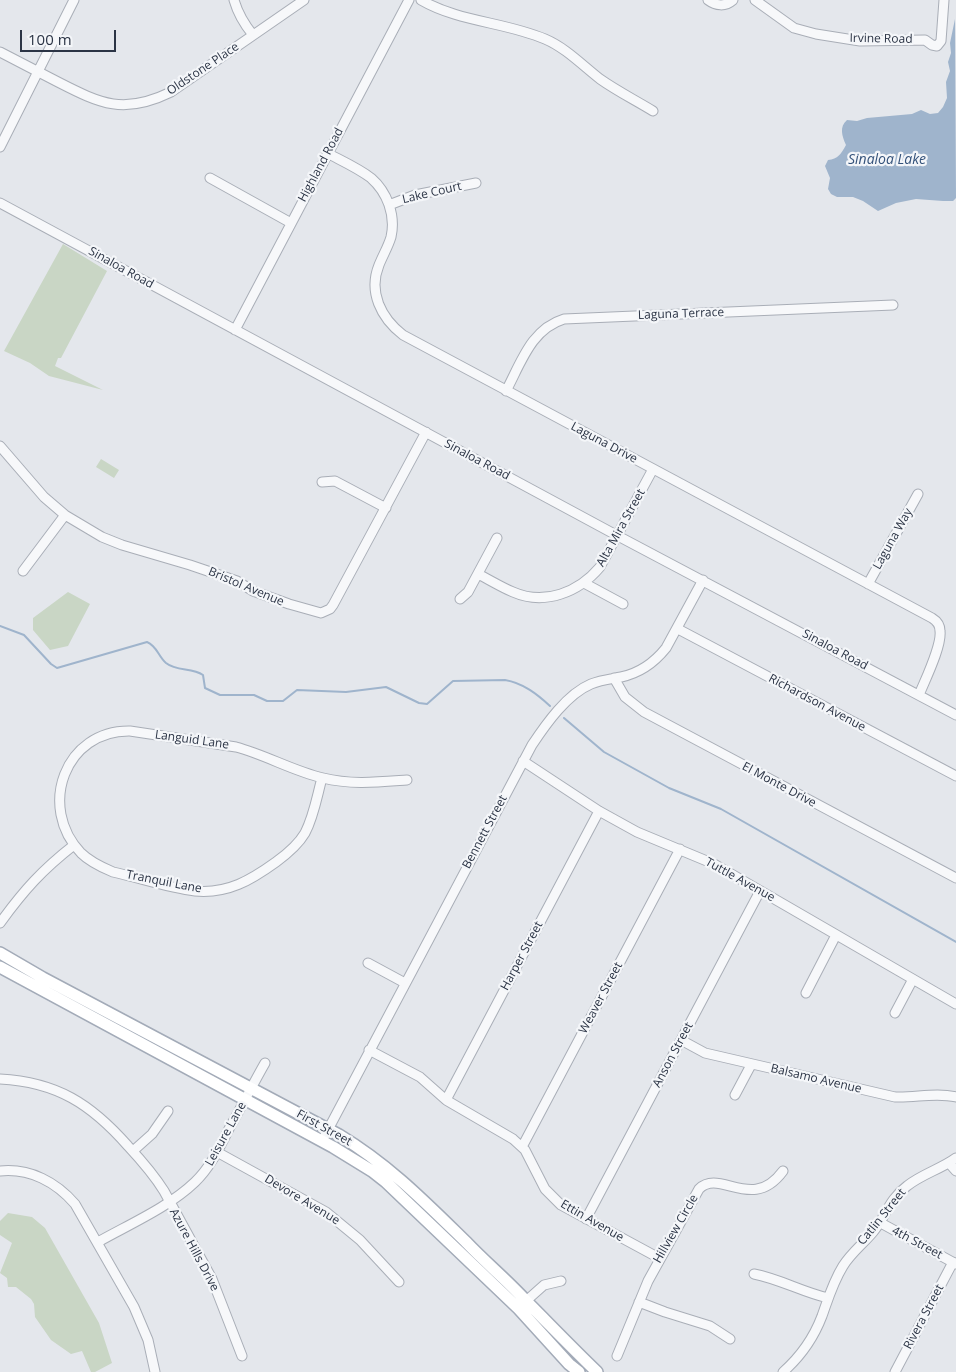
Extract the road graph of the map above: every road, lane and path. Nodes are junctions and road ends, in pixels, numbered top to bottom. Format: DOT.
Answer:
graph roads {
  1 [pos="74,0"];
  2 [pos="234,0"];
  3 [pos="304,0"];
  4 [pos="409,0"];
  5 [pos="421,0"];
  6 [pos="708,0"];
  7 [pos="733,0"];
  8 [pos="755,0"];
  9 [pos="944,0"];
  10 [pos="253,35"];
  11 [pos="0,52"];
  12 [pos="38,71"];
  13 [pos="652,111"];
  14 [pos="0,147"];
  15 [pos="327,154"];
  16 [pos="210,178"];
  17 [pos="476,184"];
  18 [pos="0,203"];
  19 [pos="389,205"];
  20 [pos="291,223"];
  21 [pos="893,305"];
  22 [pos="235,330"];
  23 [pos="506,391"];
  24 [pos="426,432"];
  25 [pos="0,446"];
  26 [pos="653,469"];
  27 [pos="322,482"];
  28 [pos="918,494"];
  29 [pos="386,508"];
  30 [pos="65,515"];
  31 [pos="618,536"];
  32 [pos="497,538"];
  33 [pos="23,571"];
  34 [pos="478,574"];
  35 [pos="704,580"];
  36 [pos="584,583"];
  37 [pos="868,584"];
  38 [pos="460,599"];
  39 [pos="623,604"];
  40 [pos="678,629"];
  41 [pos="614,678"];
  42 [pos="919,695"];
  43 [pos="956,714"];
  44 [pos="523,761"];
  45 [pos="956,776"];
  46 [pos="322,778"];
  47 [pos="407,780"];
  48 [pos="599,811"];
  49 [pos="74,845"];
  50 [pos="680,849"];
  51 [pos="956,878"];
  52 [pos="760,891"];
  53 [pos="0,923"];
  54 [pos="836,935"];
  55 [pos="0,953"];
  56 [pos="368,963"];
  57 [pos="0,967"];
  58 [pos="913,979"];
  59 [pos="405,982"];
  60 [pos="806,993"];
  61 [pos="956,1004"];
  62 [pos="896,1013"];
  63 [pos="681,1040"];
  64 [pos="369,1050"];
  65 [pos="265,1063"];
  66 [pos="751,1065"];
  67 [pos="0,1079"];
  68 [pos="251,1089"];
  69 [pos="954,1094"];
  70 [pos="736,1095"];
  71 [pos="245,1100"];
  72 [pos="446,1100"];
  73 [pos="168,1111"];
  74 [pos="328,1130"];
  75 [pos="322,1141"];
  76 [pos="522,1147"];
  77 [pos="133,1151"];
  78 [pos="217,1152"];
  79 [pos="952,1160"];
  80 [pos="0,1171"];
  81 [pos="784,1171"];
  82 [pos="956,1171"];
  83 [pos="169,1202"];
  84 [pos="586,1219"];
  85 [pos="879,1222"];
  86 [pos="98,1242"];
  87 [pos="659,1258"];
  88 [pos="955,1263"];
  89 [pos="754,1274"];
  90 [pos="561,1281"];
  91 [pos="399,1282"];
  92 [pos="828,1298"];
  93 [pos="526,1301"];
  94 [pos="639,1302"];
  95 [pos="730,1339"];
  96 [pos="578,1355"];
  97 [pos="242,1356"];
  98 [pos="616,1356"];
  99 [pos="566,1368"];
  100 [pos="155,1372"];
  101 [pos="579,1372"];
  102 [pos="597,1372"];
  103 [pos="783,1372"];
  104 [pos="895,1372"];
  1 -- 12 [label="street"];
  2 -- 10 [label="street"];
  3 -- 10 [label="street, Oldstone Place"];
  4 -- 15 [label="street, Highland Road"];
  5 -- 13 [label="street"];
  6 -- 7 [label="street"];
  8 -- 9 [label="street, Irvine Road"];
  10 -- 12 [label="street, Oldstone Place"];
  11 -- 12 [label="street, Oldstone Place"];
  12 -- 14 [label="street"];
  15 -- 19 [label="street, Laguna Drive"];
  15 -- 20 [label="street, Highland Road"];
  16 -- 20 [label="street"];
  17 -- 19 [label="street, Lake Court"];
  18 -- 22 [label="street, Sinaloa Road"];
  19 -- 23 [label="street, Laguna Drive"];
  20 -- 22 [label="street, Highland Road"];
  21 -- 23 [label="street, Laguna Terrace"];
  22 -- 24 [label="street, Sinaloa Road"];
  23 -- 26 [label="street, Laguna Drive"];
  24 -- 29 [label="street, Bristol Avenue"];
  24 -- 31 [label="street, Sinaloa Road"];
  25 -- 30 [label="street, Bristol Avenue"];
  26 -- 31 [label="street, Alta Mira Street"];
  26 -- 37 [label="street, Laguna Drive"];
  27 -- 29 [label="street"];
  28 -- 37 [label="street, Laguna Way"];
  29 -- 30 [label="street, Bristol Avenue"];
  30 -- 33 [label="street"];
  31 -- 35 [label="street, Sinaloa Road"];
  31 -- 36 [label="street, Alta Mira Street"];
  32 -- 34 [label="street"];
  34 -- 36 [label="street, Alta Mira Street"];
  34 -- 38 [label="street"];
  35 -- 40 [label="street, Bennett Street"];
  35 -- 42 [label="street, Sinaloa Road"];
  36 -- 39 [label="street"];
  37 -- 42 [label="street, Laguna Drive"];
  40 -- 41 [label="street, Bennett Street"];
  40 -- 45 [label="street, Richardson Avenue"];
  41 -- 44 [label="street, Bennett Street"];
  41 -- 51 [label="street, El Monte Drive"];
  42 -- 43 [label="street, Sinaloa Road"];
  44 -- 48 [label="street, Tuttle Avenue"];
  44 -- 59 [label="street, Bennett Street"];
  46 -- 47 [label="street, Languid Lane"];
  46 -- 49 [label="street, Tranquil Lane"];
  46 -- 49 [label="street, Languid Lane"];
  48 -- 50 [label="street, Tuttle Avenue"];
  48 -- 72 [label="street, Harper Street"];
  49 -- 53 [label="street"];
  50 -- 52 [label="street, Tuttle Avenue"];
  50 -- 76 [label="street, Weaver Street"];
  52 -- 54 [label="street, Tuttle Avenue"];
  52 -- 63 [label="street, Anson Street"];
  54 -- 58 [label="street, Tuttle Avenue"];
  54 -- 60 [label="street"];
  55 -- 68 [label="main road, First Street"];
  56 -- 59 [label="street"];
  57 -- 71 [label="main road, First Street"];
  58 -- 61 [label="street, Tuttle Avenue"];
  58 -- 62 [label="street"];
  59 -- 64 [label="street, Bennett Street"];
  63 -- 66 [label="street, Balsamo Avenue"];
  63 -- 84 [label="street, Anson Street"];
  64 -- 72 [label="street, Ettin Avenue"];
  64 -- 74 [label="street, Bennett Street"];
  65 -- 68 [label="street, Leisure Lane"];
  66 -- 69 [label="street, Balsamo Avenue"];
  66 -- 70 [label="street"];
  67 -- 77 [label="street, Azure Hills Drive"];
  68 -- 71 [label="street, Leisure Lane"];
  68 -- 74 [label="main road, First Street"];
  71 -- 75 [label="main road, First Street"];
  71 -- 78 [label="street, Leisure Lane"];
  72 -- 76 [label="street, Ettin Avenue"];
  73 -- 77 [label="street"];
  74 -- 75 [label="street, Bennett Street"];
  74 -- 93 [label="main road, First Street"];
  75 -- 99 [label="main road, First Street"];
  76 -- 84 [label="street, Ettin Avenue"];
  77 -- 83 [label="street, Azure Hills Drive"];
  78 -- 83 [label="street, Leisure Lane"];
  78 -- 91 [label="street, Devore Avenue"];
  79 -- 82 [label="street"];
  79 -- 85 [label="street, Catlin Street"];
  80 -- 86 [label="street"];
  81 -- 87 [label="street, Hillview Circle"];
  83 -- 86 [label="street, Leisure Lane"];
  83 -- 97 [label="street, Azure Hills Drive"];
  84 -- 87 [label="street, Ettin Avenue"];
  85 -- 88 [label="street, 4th Street"];
  85 -- 92 [label="street, Catlin Street"];
  86 -- 100 [label="street"];
  87 -- 94 [label="street, Hillview Circle"];
  88 -- 104 [label="street, Rivera Street"];
  89 -- 92 [label="street"];
  90 -- 93 [label="street"];
  92 -- 103 [label="street, Catlin Street"];
  93 -- 96 [label="main road, First Street"];
  94 -- 95 [label="street"];
  94 -- 98 [label="street, Hillview Circle"];
  96 -- 99 [label="main road"];
  96 -- 102 [label="main road, First Street"];
  99 -- 101 [label="main road, First Street"];
}
